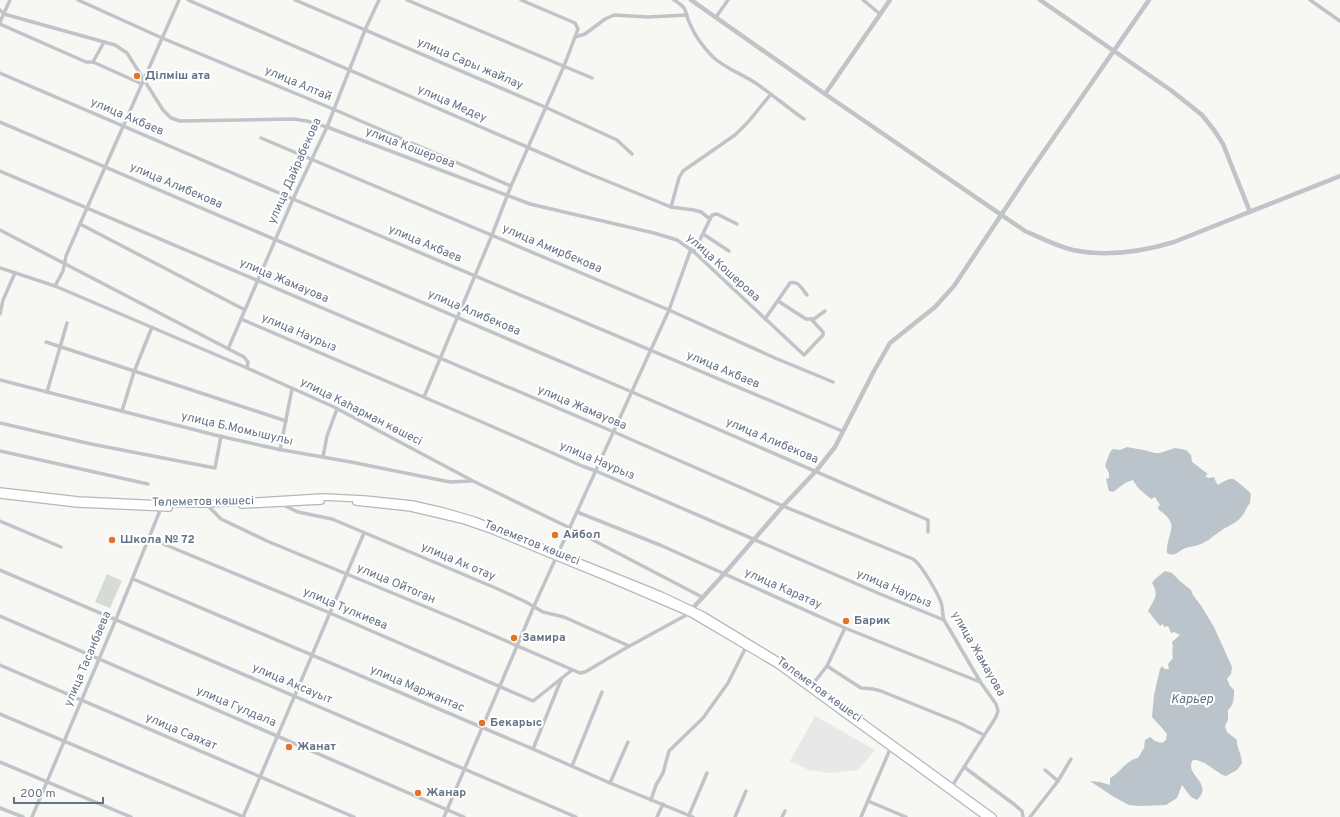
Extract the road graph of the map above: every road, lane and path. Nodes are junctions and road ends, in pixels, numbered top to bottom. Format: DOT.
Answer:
graph roads {
  1 [pos="10,0"];
  2 [pos="78,0"];
  3 [pos="179,0"];
  4 [pos="188,0"];
  5 [pos="295,0"];
  6 [pos="379,0"];
  7 [pos="407,0"];
  8 [pos="521,0"];
  9 [pos="674,0"];
  10 [pos="692,0"];
  11 [pos="728,0"];
  12 [pos="863,0"];
  13 [pos="890,0"];
  14 [pos="1040,0"];
  15 [pos="1149,0"];
  16 [pos="1310,0"];
  17 [pos="0,10"];
  18 [pos="4,14"];
  19 [pos="880,14"];
  20 [pos="687,15"];
  21 [pos="716,17"];
  22 [pos="1340,21"];
  23 [pos="0,23"];
  24 [pos="365,30"];
  25 [pos="575,37"];
  26 [pos="162,38"];
  27 [pos="104,42"];
  28 [pos="1114,51"];
  29 [pos="93,62"];
  30 [pos="564,66"];
  31 [pos="349,69"];
  32 [pos="0,73"];
  33 [pos="592,78"];
  34 [pos="143,82"];
  35 [pos="771,94"];
  36 [pos="825,94"];
  37 [pos="545,107"];
  38 [pos="333,109"];
  39 [pos="804,119"];
  40 [pos="0,122"];
  41 [pos="122,126"];
  42 [pos="327,127"];
  43 [pos="261,138"];
  44 [pos="528,148"];
  45 [pos="632,154"];
  46 [pos="312,159"];
  47 [pos="105,167"];
  48 [pos="0,171"];
  49 [pos="1340,176"];
  50 [pos="511,186"];
  51 [pos="507,196"];
  52 [pos="293,199"];
  53 [pos="671,207"];
  54 [pos="87,208"];
  55 [pos="1250,212"];
  56 [pos="1001,214"];
  57 [pos="710,219"];
  58 [pos="80,224"];
  59 [pos="737,224"];
  60 [pos="0,230"];
  61 [pos="703,234"];
  62 [pos="492,235"];
  63 [pos="276,240"];
  64 [pos="692,251"];
  65 [pos="729,251"];
  66 [pos="64,263"];
  67 [pos="0,268"];
  68 [pos="15,273"];
  69 [pos="475,276"];
  70 [pos="258,281"];
  71 [pos="55,286"];
  72 [pos="807,295"];
  73 [pos="778,301"];
  74 [pos="245,310"];
  75 [pos="670,310"];
  76 [pos="825,311"];
  77 [pos="0,314"];
  78 [pos="458,317"];
  79 [pos="241,319"];
  80 [pos="765,319"];
  81 [pos="811,319"];
  82 [pos="67,323"];
  83 [pos="152,327"];
  84 [pos="46,342"];
  85 [pos="60,347"];
  86 [pos="228,349"];
  87 [pos="651,350"];
  88 [pos="440,358"];
  89 [pos="247,368"];
  90 [pos="134,372"];
  91 [pos="0,380"];
  92 [pos="833,382"];
  93 [pos="292,389"];
  94 [pos="47,392"];
  95 [pos="632,392"];
  96 [pos="424,397"];
  97 [pos="337,409"];
  98 [pos="122,411"];
  99 [pos="286,422"];
  100 [pos="0,423"];
  101 [pos="842,431"];
  102 [pos="614,432"];
  103 [pos="221,436"];
  104 [pos="280,450"];
  105 [pos="0,451"];
  106 [pos="323,457"];
  107 [pos="596,471"];
  108 [pos="816,471"];
  109 [pos="473,481"];
  110 [pos="148,484"];
  111 [pos="0,491"];
  112 [pos="0,495"];
  113 [pos="280,501"];
  114 [pos="783,506"];
  115 [pos="209,507"];
  116 [pos="161,508"];
  117 [pos="577,512"];
  118 [pos="0,521"];
  119 [pos="570,528"];
  120 [pos="928,532"];
  121 [pos="364,533"];
  122 [pos="149,538"];
  123 [pos="755,539"];
  124 [pos="61,547"];
  125 [pos="557,555"];
  126 [pos="0,570"];
  127 [pos="346,574"];
  128 [pos="724,574"];
  129 [pos="133,579"];
  130 [pos="702,597"];
  131 [pos="534,606"];
  132 [pos="691,611"];
  133 [pos="330,613"];
  134 [pos="0,616"];
  135 [pos="116,619"];
  136 [pos="944,620"];
  137 [pos="845,628"];
  138 [pos="748,644"];
  139 [pos="517,645"];
  140 [pos="629,646"];
  141 [pos="312,655"];
  142 [pos="99,659"];
  143 [pos="0,665"];
  144 [pos="827,666"];
  145 [pos="572,670"];
  146 [pos="562,679"];
  147 [pos="981,682"];
  148 [pos="812,685"];
  149 [pos="500,686"];
  150 [pos="602,692"];
  151 [pos="295,695"];
  152 [pos="81,700"];
  153 [pos="0,714"];
  154 [pos="482,727"];
  155 [pos="984,735"];
  156 [pos="278,736"];
  157 [pos="64,742"];
  158 [pos="628,742"];
  159 [pos="892,746"];
  160 [pos="533,749"];
  161 [pos="1071,759"];
  162 [pos="0,762"];
  163 [pos="572,766"];
  164 [pos="964,767"];
  165 [pos="465,769"];
  166 [pos="1044,770"];
  167 [pos="707,774"];
  168 [pos="260,777"];
  169 [pos="47,781"];
  170 [pos="1058,781"];
  171 [pos="610,783"];
  172 [pos="952,786"];
  173 [pos="746,791"];
  174 [pos="651,800"];
  175 [pos="868,800"];
  176 [pos="663,804"];
  177 [pos="0,808"];
  178 [pos="448,810"];
  179 [pos="785,810"];
  180 [pos="689,815"];
  181 [pos="23,817"];
  182 [pos="32,817"];
  183 [pos="131,817"];
  184 [pos="243,817"];
  185 [pos="354,817"];
  186 [pos="444,817"];
  187 [pos="464,817"];
  188 [pos="576,817"];
  189 [pos="658,817"];
  190 [pos="693,817"];
  191 [pos="735,817"];
  192 [pos="782,817"];
  193 [pos="861,817"];
  194 [pos="906,817"];
  195 [pos="986,817"];
  196 [pos="993,817"];
  197 [pos="1023,817"];
  198 [pos="1030,817"];
  1 -- 18 [label="street"];
  2 -- 26 [label="street, улица Алтай"];
  3 -- 26 [label="street"];
  4 -- 31 [label="street, улица Медеу"];
  5 -- 24 [label="street, улица Сары жайлау"];
  6 -- 24 [label="street, улица Дайрабекова"];
  7 -- 30 [label="street"];
  8 -- 25 [label="street"];
  9 -- 20 [label="street"];
  10 -- 21 [label="street"];
  11 -- 21 [label="street"];
  12 -- 19 [label="street"];
  13 -- 19 [label="street"];
  14 -- 28 [label="street"];
  15 -- 28 [label="street"];
  16 -- 22 [label="street"];
  17 -- 18 [label="street, улица Кошерова"];
  18 -- 23 [label="street"];
  18 -- 27 [label="street, улица Кошерова"];
  19 -- 36 [label="street"];
  20 -- 25 [label="street"];
  20 -- 35 [label="street"];
  21 -- 36 [label="street"];
  23 -- 29 [label="street"];
  24 -- 31 [label="street, улица Дайрабекова"];
  24 -- 37 [label="street, улица Сары жайлау"];
  25 -- 30 [label="street"];
  26 -- 34 [label="street"];
  26 -- 38 [label="street, улица Алтай"];
  27 -- 29 [label="street"];
  27 -- 34 [label="street, улица Кошерова"];
  28 -- 55 [label="street"];
  28 -- 56 [label="street"];
  29 -- 34 [label="street"];
  30 -- 33 [label="street"];
  30 -- 37 [label="street"];
  31 -- 38 [label="street, улица Дайрабекова"];
  31 -- 44 [label="street, улица Медеу"];
  32 -- 41 [label="street, улица Акбаев"];
  34 -- 41 [label="street"];
  34 -- 42 [label="street, улица Кошерова"];
  35 -- 39 [label="street"];
  35 -- 53 [label="street"];
  36 -- 56 [label="street"];
  37 -- 44 [label="street"];
  37 -- 45 [label="street, улица Сары жайлау"];
  38 -- 42 [label="street, улица Дайрабекова"];
  38 -- 50 [label="street, улица Алтай"];
  40 -- 47 [label="street, улица Алибекова"];
  41 -- 47 [label="street"];
  41 -- 52 [label="street, улица Акбаев"];
  42 -- 46 [label="street, улица Дайрабекова"];
  42 -- 51 [label="street, улица Кошерова"];
  43 -- 46 [label="street, улица Амирбекова"];
  44 -- 50 [label="street"];
  44 -- 53 [label="street, улица Медеу"];
  46 -- 52 [label="street, улица Дайрабекова"];
  46 -- 62 [label="street, улица Амирбекова"];
  47 -- 54 [label="street"];
  47 -- 63 [label="street, улица Алибекова"];
  48 -- 54 [label="street, улица Жамауова"];
  49 -- 55 [label="street"];
  50 -- 51 [label="street"];
  51 -- 62 [label="street"];
  51 -- 64 [label="street, улица Кошерова"];
  52 -- 63 [label="street, улица Дайрабекова"];
  52 -- 69 [label="street, улица Акбаев"];
  53 -- 57 [label="street, улица Медеу"];
  54 -- 58 [label="street"];
  54 -- 70 [label="street, улица Жамауова"];
  55 -- 56 [label="street"];
  56 -- 101 [label="street"];
  57 -- 59 [label="street"];
  57 -- 61 [label="street"];
  58 -- 66 [label="street"];
  58 -- 74 [label="street"];
  60 -- 66 [label="street"];
  61 -- 64 [label="street"];
  61 -- 65 [label="street"];
  62 -- 69 [label="street"];
  62 -- 75 [label="street, улица Амирбекова"];
  63 -- 70 [label="street, улица Дайрабекова"];
  63 -- 78 [label="street, улица Алибекова"];
  64 -- 75 [label="street"];
  64 -- 80 [label="street, улица Кошерова"];
  66 -- 71 [label="street"];
  66 -- 86 [label="street"];
  67 -- 68 [label="street, улица Каһарман көшесі"];
  68 -- 71 [label="street, улица Каһарман көшесі"];
  68 -- 77 [label="street"];
  69 -- 78 [label="street"];
  69 -- 87 [label="street, улица Акбаев"];
  70 -- 74 [label="street, улица Дайрабекова"];
  70 -- 88 [label="street, улица Жамауова"];
  71 -- 83 [label="street, улица Каһарман көшесі"];
  72 -- 73 [label="street"];
  73 -- 80 [label="street"];
  73 -- 81 [label="street"];
  74 -- 79 [label="street, улица Дайрабекова"];
  75 -- 87 [label="street"];
  75 -- 92 [label="street, улица Амирбекова"];
  76 -- 81 [label="street"];
  78 -- 88 [label="street"];
  78 -- 95 [label="street, улица Алибекова"];
  79 -- 86 [label="street, улица Дайрабекова"];
  79 -- 96 [label="street, улица Наурыз"];
  80 -- 81 [label="street, улица Кошерова"];
  82 -- 85 [label="street"];
  83 -- 89 [label="street, улица Каһарман көшесі"];
  83 -- 90 [label="street"];
  84 -- 85 [label="street"];
  85 -- 90 [label="street"];
  85 -- 94 [label="street"];
  86 -- 89 [label="street"];
  87 -- 95 [label="street"];
  87 -- 101 [label="street, улица Акбаев"];
  88 -- 96 [label="street"];
  88 -- 102 [label="street, улица Жамауова"];
  89 -- 93 [label="street, улица Каһарман көшесі"];
  90 -- 98 [label="street"];
  90 -- 99 [label="street"];
  91 -- 94 [label="street, улица Б.Момышулы"];
  93 -- 97 [label="street, улица Каһарман көшесі"];
  93 -- 99 [label="street"];
  94 -- 98 [label="street, улица Б.Момышулы"];
  95 -- 102 [label="street"];
  95 -- 108 [label="street, улица Алибекова"];
  96 -- 107 [label="street, улица Наурыз"];
  97 -- 106 [label="street"];
  97 -- 109 [label="street, улица Каһарман көшесі"];
  98 -- 103 [label="street, улица Б.Момышулы"];
  99 -- 104 [label="street"];
  100 -- 103 [label="street"];
  101 -- 108 [label="street"];
  102 -- 107 [label="street"];
  102 -- 114 [label="street, улица Жамауова"];
  103 -- 104 [label="street, улица Б.Момышулы"];
  104 -- 106 [label="street, улица Б.Момышулы"];
  105 -- 110 [label="street"];
  106 -- 109 [label="street, улица Б.Момышулы"];
  107 -- 117 [label="street"];
  107 -- 123 [label="street, улица Наурыз"];
  108 -- 114 [label="street"];
  108 -- 120 [label="street, улица Алибекова"];
  109 -- 119 [label="street, улица Каһарман көшесі"];
  111 -- 113 [label="main road, Төлеметов көшесі"];
  112 -- 116 [label="main road, Төлеметов көшесі"];
  113 -- 115 [label="main road, Төлеметов көшесі"];
  113 -- 121 [label="street, улица Ак отау"];
  113 -- 125 [label="main road, Төлеметов көшесі"];
  114 -- 123 [label="street"];
  114 -- 136 [label="street, улица Жамауова"];
  115 -- 116 [label="main road, Төлеметов көшесі"];
  115 -- 127 [label="street, улица Ойтоган"];
  116 -- 122 [label="street, улица Тасанбаева"];
  117 -- 119 [label="street"];
  117 -- 128 [label="street, улица Каратау"];
  118 -- 124 [label="street"];
  119 -- 125 [label="street"];
  119 -- 130 [label="street, улица Каһарман көшесі"];
  121 -- 127 [label="street"];
  121 -- 131 [label="street, улица Ак отау"];
  122 -- 129 [label="street, улица Тасанбаева"];
  122 -- 133 [label="street, улица Тулкиева"];
  123 -- 128 [label="street"];
  123 -- 136 [label="street, улица Наурыз"];
  125 -- 131 [label="street"];
  125 -- 132 [label="main road, Төлеметов көшесі"];
  126 -- 135 [label="street, улица Аксауыт"];
  127 -- 133 [label="street"];
  127 -- 139 [label="street, улица Ойтоган"];
  128 -- 130 [label="street"];
  128 -- 137 [label="street, улица Каратау"];
  129 -- 135 [label="street, улица Тасанбаева"];
  129 -- 141 [label="street, улица Маржантас"];
  130 -- 132 [label="street"];
  131 -- 139 [label="street"];
  131 -- 140 [label="street, улица Ак отау"];
  132 -- 138 [label="main road, Төлеметов көшесі"];
  132 -- 140 [label="street"];
  133 -- 141 [label="street"];
  133 -- 149 [label="street, улица Тулкиева"];
  134 -- 142 [label="street, улица Гулдала"];
  135 -- 142 [label="street, улица Тасанбаева"];
  135 -- 151 [label="street, улица Аксауыт"];
  136 -- 147 [label="street, улица Жамауова"];
  137 -- 144 [label="street"];
  137 -- 147 [label="street, улица Каратау"];
  138 -- 148 [label="main road, Төлеметов көшесі"];
  138 -- 159 [label="main road, Төлеметов көшесі"];
  138 -- 174 [label="street"];
  139 -- 145 [label="street, улица Ойтоган"];
  139 -- 149 [label="street"];
  140 -- 145 [label="street, улица Ойтоган"];
  141 -- 151 [label="street"];
  141 -- 154 [label="street, улица Маржантас"];
  142 -- 152 [label="street, улица Тасанбаева"];
  142 -- 156 [label="street, улица Гулдала"];
  143 -- 152 [label="street, улица Саяхат"];
  144 -- 148 [label="street"];
  144 -- 155 [label="street"];
  145 -- 146 [label="street"];
  146 -- 149 [label="street, улица Тулкиева"];
  146 -- 160 [label="street"];
  147 -- 155 [label="street, улица Жамауова"];
  148 -- 159 [label="main road, Төлеметов көшесі"];
  149 -- 154 [label="street"];
  150 -- 163 [label="street"];
  151 -- 156 [label="street"];
  151 -- 165 [label="street, улица Аксауыт"];
  152 -- 157 [label="street, улица Тасанбаева"];
  152 -- 168 [label="street, улица Саяхат"];
  153 -- 157 [label="street"];
  154 -- 160 [label="street, улица Маржантас"];
  154 -- 165 [label="street"];
  155 -- 164 [label="street, улица Жамауова"];
  156 -- 168 [label="street"];
  156 -- 178 [label="street, улица Гулдала"];
  157 -- 169 [label="street, улица Тасанбаева"];
  157 -- 184 [label="street"];
  158 -- 171 [label="street"];
  159 -- 172 [label="main road, Төлеметов көшесі"];
  159 -- 175 [label="street"];
  159 -- 195 [label="main road, Төлеметов көшесі"];
  160 -- 163 [label="street, улица Маржантас"];
  161 -- 170 [label="street"];
  162 -- 169 [label="street"];
  163 -- 171 [label="street, улица Маржантас"];
  164 -- 172 [label="street, улица Жамауова"];
  164 -- 197 [label="street"];
  165 -- 178 [label="street"];
  165 -- 188 [label="street, улица Аксауыт"];
  166 -- 170 [label="street"];
  167 -- 180 [label="street"];
  168 -- 184 [label="street"];
  168 -- 185 [label="street, улица Саяхат"];
  169 -- 182 [label="street, улица Тасанбаева"];
  169 -- 183 [label="street"];
  170 -- 198 [label="street"];
  171 -- 174 [label="street, улица Маржантас"];
  172 -- 196 [label="main road, Төлеметов көшесі"];
  173 -- 191 [label="street"];
  174 -- 176 [label="street, улица Маржантас"];
  175 -- 193 [label="street"];
  175 -- 194 [label="street"];
  176 -- 180 [label="street, улица Маржантас"];
  176 -- 189 [label="street"];
  177 -- 181 [label="street"];
  178 -- 186 [label="street"];
  178 -- 187 [label="street, улица Гулдала"];
  179 -- 192 [label="street"];
  180 -- 190 [label="street, улица Маржантас"];
}
